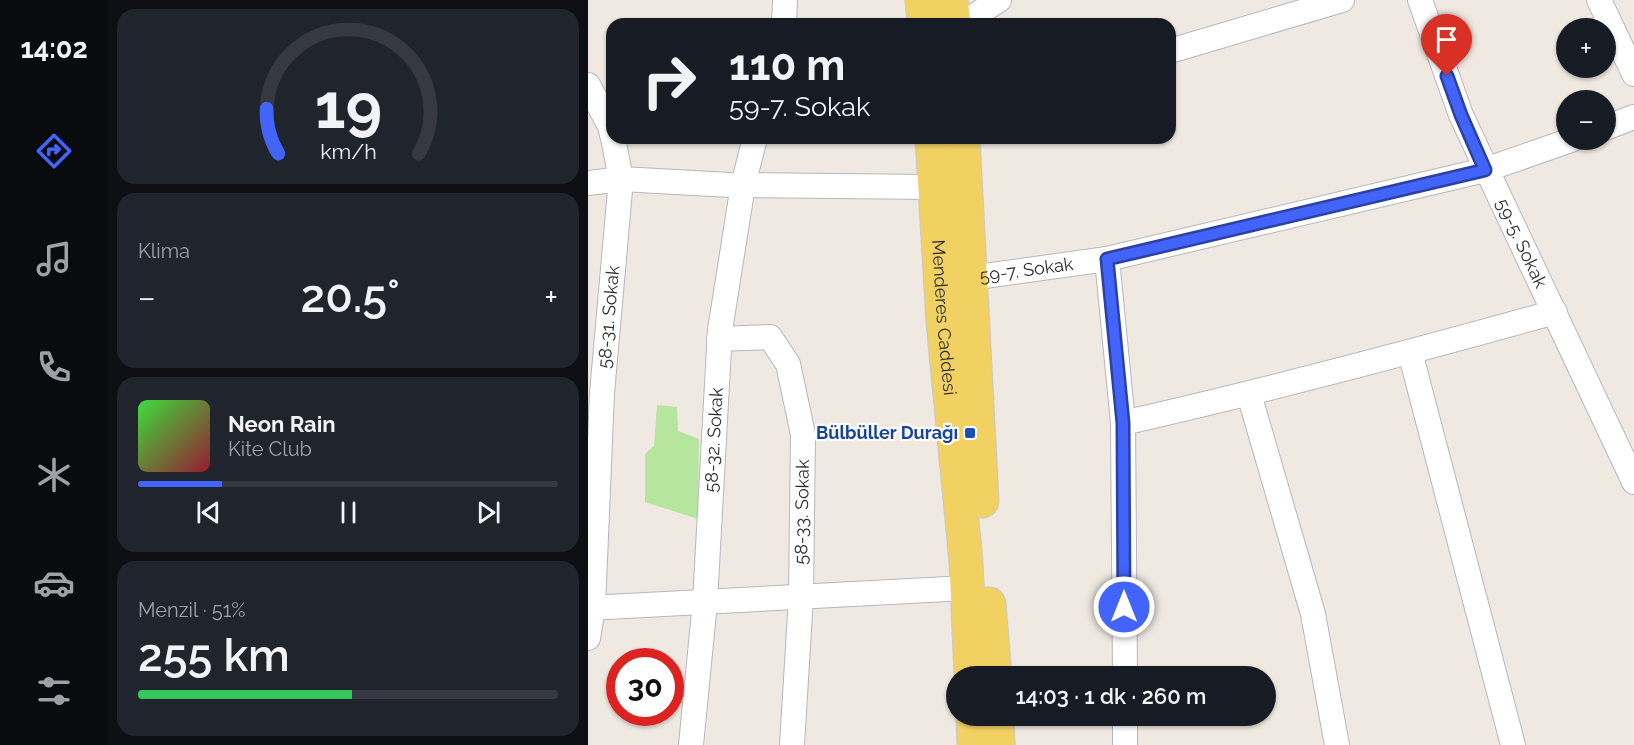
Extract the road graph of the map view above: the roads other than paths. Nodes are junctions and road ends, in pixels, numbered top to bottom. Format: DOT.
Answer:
graph roads {
  1 [pos="785,0"];
  2 [pos="922,0"];
  3 [pos="951,0"];
  4 [pos="999,0"];
  5 [pos="1342,0"];
  6 [pos="1420,0"];
  7 [pos="1599,0"];
  8 [pos="784,18"];
  9 [pos="924,18"];
  10 [pos="953,18"];
  11 [pos="971,18"];
  12 [pos="1176,49"];
  13 [pos="1634,74"];
  14 [pos="588,85"];
  15 [pos="1634,117"];
  16 [pos="606,119"];
  17 [pos="1616,124"];
  18 [pos="614,144"];
  19 [pos="753,144"];
  20 [pos="932,144"];
  21 [pos="963,144"];
  22 [pos="1556,145"];
  23 [pos="1485,170"];
  24 [pos="621,179"];
  25 [pos="588,183"];
  26 [pos="743,185"];
  27 [pos="934,187"];
  28 [pos="1107,259"];
  29 [pos="970,278"];
  30 [pos="1555,312"];
  31 [pos="719,339"];
  32 [pos="1410,352"];
  33 [pos="1249,394"];
  34 [pos="1123,423"];
  35 [pos="1634,482"];
  36 [pos="967,588"];
  37 [pos="801,597"];
  38 [pos="705,602"];
  39 [pos="591,608"];
  40 [pos="588,638"];
  41 [pos="971,666"];
  42 [pos="994,666"];
  43 [pos="1125,666"];
  44 [pos="973,726"];
  45 [pos="997,726"];
  46 [pos="1125,726"];
  47 [pos="691,745"];
  48 [pos="792,745"];
  49 [pos="974,745"];
  50 [pos="998,745"];
  51 [pos="1125,745"];
  52 [pos="1337,745"];
  53 [pos="1513,745"];
  1 -- 8 [label="street"];
  2 -- 9 [label="main road"];
  3 -- 10 [label="main road"];
  4 -- 11 [label="street"];
  5 -- 12 [label="street"];
  6 -- 23 [label="street, 59-5. Sokak"];
  7 -- 13 [label="street"];
  14 -- 16 [label="street, 58-31. Sokak"];
  15 -- 17 [label="street"];
  18 -- 24 [label="street, 58-31. Sokak"];
  19 -- 26 [label="street, 58-32. Sokak"];
  20 -- 27 [label="main road, Menderes Caddesi"];
  21 -- 29 [label="main road, Menderes Caddesi"];
  22 -- 23 [label="street, 59-7. Sokak"];
  23 -- 28 [label="street, 59-7. Sokak"];
  23 -- 30 [label="street, 59-5. Sokak"];
  24 -- 25 [label="street"];
  24 -- 26 [label="street"];
  24 -- 39 [label="street, 58-31. Sokak"];
  26 -- 27 [label="street"];
  26 -- 31 [label="street, 58-32. Sokak"];
  27 -- 36 [label="main road, Menderes Caddesi"];
  28 -- 29 [label="street, 59-7. Sokak"];
  28 -- 34 [label="street"];
  29 -- 42 [label="main road, Menderes Caddesi"];
  30 -- 32 [label="street"];
  30 -- 35 [label="street, 59-5. Sokak"];
  31 -- 37 [label="street, 58-33. Sokak"];
  31 -- 38 [label="street, 58-32. Sokak"];
  32 -- 33 [label="street"];
  32 -- 53 [label="street"];
  33 -- 34 [label="street"];
  33 -- 52 [label="street"];
  34 -- 43 [label="street"];
  36 -- 37 [label="street"];
  36 -- 41 [label="main road, Menderes Caddesi"];
  37 -- 38 [label="street"];
  37 -- 48 [label="street, 58-33. Sokak"];
  38 -- 39 [label="street"];
  38 -- 47 [label="street, 58-32. Sokak"];
  39 -- 40 [label="street, 58-31. Sokak"];
  44 -- 49 [label="main road"];
  45 -- 50 [label="main road"];
  46 -- 51 [label="street"];
}
